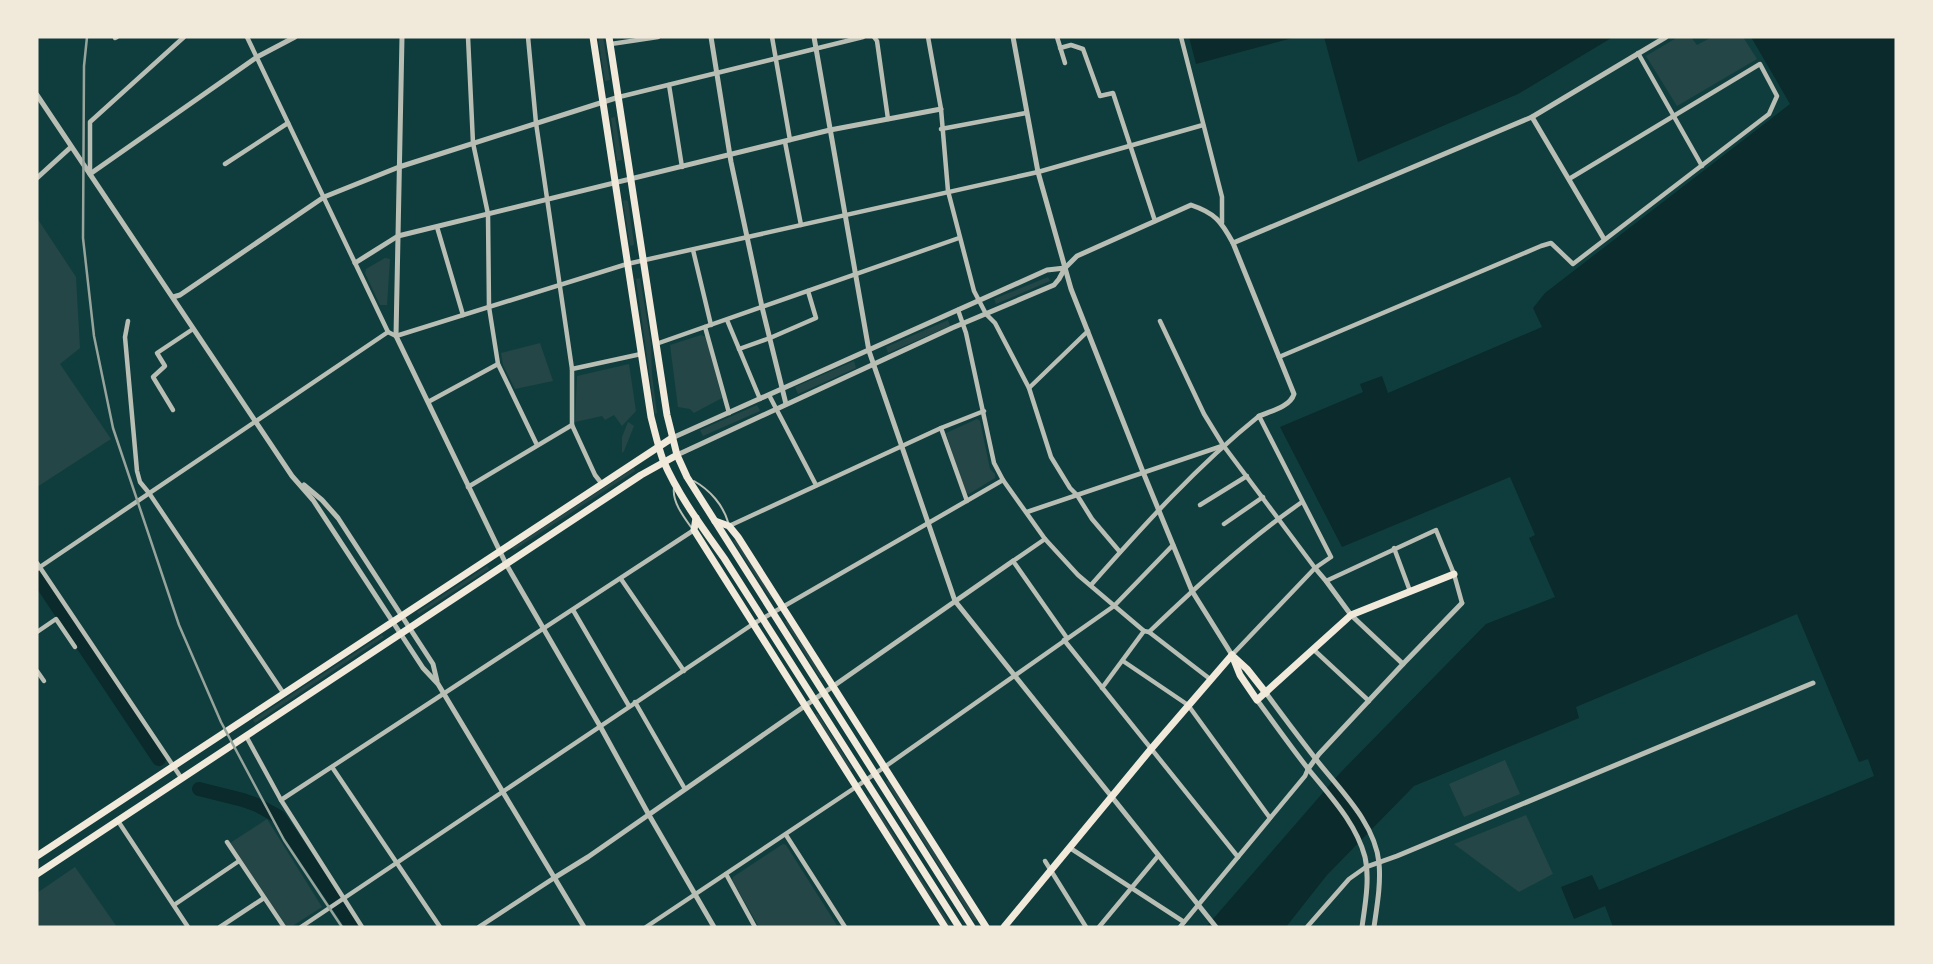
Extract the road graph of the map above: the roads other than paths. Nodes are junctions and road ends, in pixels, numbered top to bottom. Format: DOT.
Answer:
graph roads {
  1 [pos="184,37"];
  2 [pos="247,37"];
  3 [pos="295,37"];
  4 [pos="401,37"];
  5 [pos="468,37"];
  6 [pos="528,37"];
  7 [pos="593,37"];
  8 [pos="658,37"];
  9 [pos="711,37"];
  10 [pos="772,37"];
  11 [pos="814,37"];
  12 [pos="863,37"];
  13 [pos="874,37"];
  14 [pos="928,37"];
  15 [pos="1013,37"];
  16 [pos="1057,37"];
  17 [pos="1181,37"];
  18 [pos="1666,37"];
  19 [pos="610,40"];
  20 [pos="816,48"];
  21 [pos="1060,48"];
  22 [pos="1639,53"];
  23 [pos="257,58"];
  24 [pos="776,58"];
  25 [pos="1065,63"];
  26 [pos="717,73"];
  27 [pos="669,85"];
  28 [pos="37,95"];
  29 [pos="618,97"];
  30 [pos="603,102"];
  31 [pos="941,109"];
  32 [pos="1027,113"];
  33 [pos="1532,117"];
  34 [pos="1675,117"];
  35 [pos="888,120"];
  36 [pos="536,122"];
  37 [pos="288,123"];
  38 [pos="1203,125"];
  39 [pos="941,129"];
  40 [pos="830,131"];
  41 [pos="787,141"];
  42 [pos="473,143"];
  43 [pos="1129,146"];
  44 [pos="71,147"];
  45 [pos="730,155"];
  46 [pos="225,164"];
  47 [pos="1702,166"];
  48 [pos="399,167"];
  49 [pos="682,167"];
  50 [pos="1038,173"];
  51 [pos="90,174"];
  52 [pos="37,178"];
  53 [pos="630,178"];
  54 [pos="1569,180"];
  55 [pos="615,183"];
  56 [pos="948,191"];
  57 [pos="324,197"];
  58 [pos="547,200"];
  59 [pos="488,214"];
  60 [pos="845,214"];
  61 [pos="1155,220"];
  62 [pos="1222,223"];
  63 [pos="801,225"];
  64 [pos="436,227"];
  65 [pos="398,236"];
  66 [pos="747,238"];
  67 [pos="959,238"];
  68 [pos="1604,239"];
  69 [pos="1233,243"];
  70 [pos="693,250"];
  71 [pos="643,260"];
  72 [pos="355,263"];
  73 [pos="627,264"];
  74 [pos="1065,268"];
  75 [pos="856,274"];
  76 [pos="560,286"];
  77 [pos="808,291"];
  78 [pos="173,297"];
  79 [pos="980,300"];
  80 [pos="489,307"];
  81 [pos="762,307"];
  82 [pos="958,310"];
  83 [pos="986,314"];
  84 [pos="463,315"];
  85 [pos="727,320"];
  86 [pos="128,321"];
  87 [pos="1160,321"];
  88 [pos="964,324"];
  89 [pos="711,325"];
  90 [pos="705,327"];
  91 [pos="193,329"];
  92 [pos="1088,331"];
  93 [pos="388,332"];
  94 [pos="396,336"];
  95 [pos="770,338"];
  96 [pos="656,344"];
  97 [pos="739,349"];
  98 [pos="869,351"];
  99 [pos="640,354"];
  100 [pos="1279,357"];
  101 [pos="498,363"];
  102 [pos="873,365"];
  103 [pos="572,369"];
  104 [pos="782,388"];
  105 [pos="1029,388"];
  106 [pos="769,395"];
  107 [pos="760,399"];
  108 [pos="428,402"];
  109 [pos="786,404"];
  110 [pos="776,409"];
  111 [pos="173,410"];
  112 [pos="984,411"];
  113 [pos="729,413"];
  114 [pos="1259,416"];
  115 [pos="256,422"];
  116 [pos="572,425"];
  117 [pos="942,428"];
  118 [pos="672,439"];
  119 [pos="537,445"];
  120 [pos="1223,445"];
  121 [pos="901,446"];
  122 [pos="659,447"];
  123 [pos="677,455"];
  124 [pos="664,461"];
  125 [pos="1143,472"];
  126 [pos="292,476"];
  127 [pos="1247,476"];
  128 [pos="687,477"];
  129 [pos="1003,480"];
  130 [pos="602,484"];
  131 [pos="676,485"];
  132 [pos="816,485"];
  133 [pos="468,487"];
  134 [pos="149,493"];
  135 [pos="1077,495"];
  136 [pos="1263,497"];
  137 [pos="967,501"];
  138 [pos="1302,502"];
  139 [pos="1200,505"];
  140 [pos="1158,509"];
  141 [pos="1027,512"];
  142 [pos="1279,518"];
  143 [pos="696,519"];
  144 [pos="715,521"];
  145 [pos="927,523"];
  146 [pos="1224,524"];
  147 [pos="729,526"];
  148 [pos="694,530"];
  149 [pos="707,534"];
  150 [pos="725,537"];
  151 [pos="1045,539"];
  152 [pos="1173,545"];
  153 [pos="1394,548"];
  154 [pos="499,552"];
  155 [pos="1120,552"];
  156 [pos="1013,561"];
  157 [pos="506,564"];
  158 [pos="38,566"];
  159 [pos="1315,568"];
  160 [pos="1454,574"];
  161 [pos="621,579"];
  162 [pos="1326,581"];
  163 [pos="1091,585"];
  164 [pos="1192,591"];
  165 [pos="1410,592"];
  166 [pos="955,601"];
  167 [pos="1462,603"];
  168 [pos="782,606"];
  169 [pos="1114,606"];
  170 [pos="573,610"];
  171 [pos="772,612"];
  172 [pos="1351,615"];
  173 [pos="401,616"];
  174 [pos="763,618"];
  175 [pos="394,621"];
  176 [pos="753,624"];
  177 [pos="409,628"];
  178 [pos="543,629"];
  179 [pos="37,632"];
  180 [pos="1147,632"];
  181 [pos="401,633"];
  182 [pos="1066,639"];
  183 [pos="75,647"];
  184 [pos="1313,649"];
  185 [pos="1232,655"];
  186 [pos="1123,661"];
  187 [pos="1403,664"];
  188 [pos="37,671"];
  189 [pos="684,671"];
  190 [pos="1014,676"];
  191 [pos="1210,679"];
  192 [pos="44,681"];
  193 [pos="1813,683"];
  194 [pos="438,684"];
  195 [pos="834,685"];
  196 [pos="1102,688"];
  197 [pos="824,693"];
  198 [pos="1266,693"];
  199 [pos="284,694"];
  200 [pos="444,694"];
  201 [pos="814,699"];
  202 [pos="1257,700"];
  203 [pos="1369,701"];
  204 [pos="635,702"];
  205 [pos="1188,705"];
  206 [pos="629,706"];
  207 [pos="805,706"];
  208 [pos="600,726"];
  209 [pos="246,736"];
  210 [pos="1151,750"];
  211 [pos="1315,759"];
  212 [pos="174,766"];
  213 [pos="332,767"];
  214 [pos="885,767"];
  215 [pos="1308,769"];
  216 [pos="875,774"];
  217 [pos="181,779"];
  218 [pos="866,780"];
  219 [pos="856,787"];
  220 [pos="685,789"];
  221 [pos="503,792"];
  222 [pos="1112,798"];
  223 [pos="281,800"];
  224 [pos="649,815"];
  225 [pos="1270,818"];
  226 [pos="118,821"];
  227 [pos="786,835"];
  228 [pos="227,842"];
  229 [pos="1070,848"];
  230 [pos="37,856"];
  231 [pos="1158,856"];
  232 [pos="1238,857"];
  233 [pos="239,861"];
  234 [pos="1045,861"];
  235 [pos="1378,862"];
  236 [pos="398,863"];
  237 [pos="1366,867"];
  238 [pos="1051,871"];
  239 [pos="37,874"];
  240 [pos="726,874"];
  241 [pos="554,878"];
  242 [pos="1130,889"];
  243 [pos="695,895"];
  244 [pos="264,898"];
  245 [pos="342,901"];
  246 [pos="174,905"];
  247 [pos="1198,905"];
  248 [pos="658,919"];
  249 [pos="1184,922"];
  250 [pos="188,927"];
  251 [pos="220,927"];
  252 [pos="284,927"];
  253 [pos="301,927"];
  254 [pos="362,927"];
  255 [pos="440,927"];
  256 [pos="479,927"];
  257 [pos="584,927"];
  258 [pos="646,927"];
  259 [pos="663,927"];
  260 [pos="714,927"];
  261 [pos="755,927"];
  262 [pos="845,927"];
  263 [pos="945,927"];
  264 [pos="959,927"];
  265 [pos="972,927"];
  266 [pos="986,927"];
  267 [pos="1004,927"];
  268 [pos="1086,927"];
  269 [pos="1099,927"];
  270 [pos="1180,927"];
  271 [pos="1216,927"];
  272 [pos="1307,927"];
  273 [pos="1362,927"];
  274 [pos="1374,927"];
  1 -- 51 [label="street"];
  2 -- 23 [label="street"];
  3 -- 23 [label="street"];
  4 -- 48 [label="street"];
  5 -- 42 [label="street"];
  6 -- 36 [label="street"];
  7 -- 30 [label="main road"];
  8 -- 19 [label="street"];
  9 -- 26 [label="street"];
  10 -- 24 [label="street"];
  11 -- 20 [label="street"];
  12 -- 20 [label="street"];
  13 -- 35 [label="street"];
  14 -- 31 [label="street"];
  15 -- 32 [label="street"];
  16 -- 21 [label="street"];
  17 -- 38 [label="street"];
  18 -- 22 [label="street"];
  19 -- 29 [label="main road"];
  20 -- 24 [label="street"];
  20 -- 40 [label="street"];
  21 -- 25 [label="street"];
  21 -- 43 [label="street"];
  22 -- 33 [label="street"];
  22 -- 34 [label="street"];
  23 -- 37 [label="street"];
  23 -- 51 [label="street"];
  24 -- 26 [label="street"];
  24 -- 41 [label="street"];
  26 -- 27 [label="street"];
  26 -- 45 [label="street"];
  27 -- 29 [label="street"];
  27 -- 49 [label="street"];
  28 -- 44 [label="street"];
  29 -- 30 [label="street"];
  29 -- 53 [label="main road"];
  30 -- 36 [label="street"];
  30 -- 55 [label="main road"];
  31 -- 35 [label="street"];
  31 -- 39 [label="street"];
  32 -- 39 [label="street"];
  32 -- 50 [label="street"];
  33 -- 54 [label="street"];
  33 -- 69 [label="street"];
  34 -- 47 [label="street"];
  34 -- 47 [label="street"];
  34 -- 54 [label="street"];
  35 -- 40 [label="street"];
  36 -- 42 [label="street"];
  36 -- 58 [label="street"];
  37 -- 46 [label="street"];
  37 -- 57 [label="street"];
  38 -- 43 [label="street"];
  38 -- 62 [label="street"];
  39 -- 56 [label="street"];
  40 -- 41 [label="street"];
  40 -- 60 [label="street"];
  41 -- 45 [label="street"];
  41 -- 63 [label="street"];
  42 -- 48 [label="street"];
  42 -- 59 [label="street"];
  43 -- 50 [label="street"];
  43 -- 61 [label="street"];
  44 -- 51 [label="street"];
  44 -- 52 [label="street"];
  45 -- 49 [label="street"];
  45 -- 66 [label="street"];
  47 -- 68 [label="street"];
  48 -- 57 [label="street"];
  48 -- 65 [label="street"];
  49 -- 53 [label="street"];
  50 -- 56 [label="street"];
  50 -- 74 [label="street"];
  51 -- 78 [label="street"];
  53 -- 55 [label="street"];
  53 -- 71 [label="main road"];
  54 -- 68 [label="street"];
  55 -- 58 [label="street"];
  55 -- 73 [label="main road"];
  56 -- 60 [label="street"];
  56 -- 67 [label="street"];
  57 -- 72 [label="street"];
  57 -- 78 [label="street"];
  58 -- 59 [label="street"];
  58 -- 76 [label="street"];
  59 -- 64 [label="street"];
  59 -- 80 [label="street"];
  60 -- 63 [label="street"];
  60 -- 75 [label="street"];
  61 -- 62 [label="street"];
  61 -- 74 [label="street"];
  62 -- 69 [label="street"];
  63 -- 66 [label="street"];
  64 -- 65 [label="street"];
  64 -- 84 [label="street"];
  65 -- 72 [label="street"];
  65 -- 94 [label="street"];
  66 -- 70 [label="street"];
  66 -- 81 [label="street"];
  67 -- 75 [label="street"];
  67 -- 79 [label="street"];
  68 -- 100 [label="street"];
  69 -- 100 [label="street"];
  70 -- 71 [label="street"];
  70 -- 89 [label="street"];
  71 -- 73 [label="street"];
  71 -- 96 [label="main road"];
  72 -- 93 [label="street"];
  73 -- 76 [label="street"];
  73 -- 99 [label="main road"];
  74 -- 79 [label="street"];
  74 -- 83 [label="street"];
  74 -- 92 [label="street"];
  75 -- 77 [label="street"];
  75 -- 98 [label="street"];
  76 -- 80 [label="street"];
  76 -- 103 [label="street"];
  77 -- 81 [label="street"];
  77 -- 95 [label="street"];
  78 -- 91 [label="street"];
  79 -- 82 [label="street"];
  79 -- 83 [label="street"];
  80 -- 84 [label="street"];
  80 -- 101 [label="street"];
  81 -- 85 [label="street"];
  81 -- 95 [label="street"];
  82 -- 88 [label="street"];
  82 -- 98 [label="street"];
  83 -- 88 [label="street"];
  83 -- 105 [label="street"];
  84 -- 94 [label="street"];
  85 -- 89 [label="street"];
  85 -- 97 [label="street"];
  86 -- 134 [label="street"];
  87 -- 120 [label="street"];
  88 -- 102 [label="street"];
  88 -- 112 [label="street"];
  89 -- 90 [label="street"];
  90 -- 96 [label="street"];
  90 -- 113 [label="street"];
  91 -- 111 [label="street"];
  91 -- 115 [label="street"];
  92 -- 105 [label="street"];
  92 -- 125 [label="street"];
  93 -- 94 [label="street"];
  93 -- 115 [label="street"];
  94 -- 108 [label="street"];
  95 -- 97 [label="street"];
  95 -- 104 [label="street"];
  96 -- 118 [label="main road"];
  97 -- 107 [label="street"];
  98 -- 102 [label="street"];
  98 -- 104 [label="street"];
  99 -- 103 [label="street"];
  99 -- 122 [label="main road"];
  100 -- 114 [label="street"];
  101 -- 108 [label="street"];
  101 -- 119 [label="street"];
  102 -- 109 [label="street"];
  102 -- 121 [label="street"];
  103 -- 116 [label="street"];
  104 -- 106 [label="street"];
  104 -- 109 [label="street"];
  105 -- 135 [label="street"];
  106 -- 107 [label="street"];
  106 -- 110 [label="street"];
  107 -- 113 [label="street"];
  108 -- 133 [label="street"];
  109 -- 110 [label="street"];
  110 -- 123 [label="street"];
  110 -- 132 [label="street"];
  112 -- 117 [label="street"];
  112 -- 129 [label="street"];
  113 -- 118 [label="street"];
  114 -- 120 [label="street"];
  114 -- 138 [label="street"];
  115 -- 126 [label="street"];
  115 -- 134 [label="street"];
  116 -- 119 [label="street"];
  116 -- 130 [label="street"];
  117 -- 121 [label="street"];
  117 -- 137 [label="street"];
  118 -- 122 [label="main road"];
  118 -- 123 [label="main road"];
  119 -- 133 [label="street"];
  120 -- 125 [label="street"];
  120 -- 127 [label="street"];
  120 -- 140 [label="street"];
  121 -- 132 [label="street"];
  121 -- 145 [label="street"];
  122 -- 124 [label="main road"];
  122 -- 130 [label="main road"];
  123 -- 124 [label="main road"];
  123 -- 128 [label="main road"];
  124 -- 131 [label="main road"];
  124 -- 157 [label="main road"];
  125 -- 135 [label="street"];
  125 -- 140 [label="street"];
  126 -- 173 [label="street"];
  126 -- 175 [label="street"];
  127 -- 136 [label="street"];
  127 -- 139 [label="street"];
  128 -- 144 [label="main road"];
  128 -- 147 [label="lane"];
  129 -- 137 [label="street"];
  129 -- 141 [label="street"];
  130 -- 154 [label="main road"];
  131 -- 143 [label="main road"];
  131 -- 148 [label="lane"];
  132 -- 147 [label="street"];
  133 -- 154 [label="street"];
  134 -- 158 [label="street"];
  134 -- 199 [label="street"];
  135 -- 141 [label="street"];
  135 -- 155 [label="street"];
  136 -- 142 [label="street"];
  136 -- 146 [label="street"];
  137 -- 145 [label="street"];
  138 -- 142 [label="street"];
  138 -- 159 [label="street"];
  140 -- 152 [label="street"];
  140 -- 155 [label="street"];
  141 -- 151 [label="street"];
  142 -- 159 [label="street"];
  142 -- 164 [label="street"];
  143 -- 148 [label="main road"];
  143 -- 149 [label="main road"];
  144 -- 147 [label="main road"];
  144 -- 150 [label="main road"];
  145 -- 166 [label="street"];
  145 -- 168 [label="street"];
  147 -- 150 [label="main road"];
  147 -- 168 [label="main road"];
  148 -- 149 [label="main road"];
  148 -- 161 [label="street"];
  148 -- 176 [label="main road"];
  149 -- 174 [label="main road"];
  150 -- 171 [label="main road"];
  151 -- 156 [label="street"];
  151 -- 163 [label="street"];
  152 -- 164 [label="street"];
  152 -- 169 [label="street"];
  153 -- 160 [label="street"];
  153 -- 162 [label="street"];
  153 -- 165 [label="street"];
  154 -- 157 [label="street"];
  154 -- 173 [label="main road"];
  155 -- 163 [label="street"];
  156 -- 166 [label="street"];
  156 -- 182 [label="street"];
  157 -- 177 [label="main road"];
  157 -- 178 [label="street"];
  158 -- 212 [label="street"];
  159 -- 162 [label="street"];
  159 -- 185 [label="street"];
  160 -- 165 [label="main road"];
  160 -- 167 [label="street"];
  161 -- 170 [label="street"];
  161 -- 189 [label="street"];
  162 -- 172 [label="street"];
  163 -- 169 [label="street"];
  164 -- 180 [label="street"];
  164 -- 185 [label="street"];
  165 -- 172 [label="main road"];
  166 -- 190 [label="street"];
  166 -- 195 [label="street"];
  167 -- 187 [label="street"];
  168 -- 171 [label="street"];
  168 -- 195 [label="main road"];
  169 -- 180 [label="street"];
  169 -- 182 [label="street"];
  170 -- 178 [label="street"];
  170 -- 206 [label="street"];
  171 -- 174 [label="street"];
  171 -- 197 [label="main road"];
  172 -- 184 [label="main road"];
  172 -- 187 [label="street"];
  173 -- 175 [label="main road"];
  173 -- 177 [label="street"];
  174 -- 176 [label="street"];
  174 -- 201 [label="main road"];
  175 -- 181 [label="street"];
  175 -- 199 [label="main road"];
  176 -- 189 [label="street"];
  176 -- 207 [label="main road"];
  177 -- 181 [label="main road"];
  177 -- 194 [label="street"];
  178 -- 200 [label="street"];
  178 -- 208 [label="street"];
  179 -- 183 [label="street"];
  180 -- 186 [label="street"];
  180 -- 191 [label="street"];
  181 -- 194 [label="street"];
  181 -- 209 [label="main road"];
  182 -- 190 [label="street"];
  182 -- 196 [label="street"];
  184 -- 198 [label="main road"];
  184 -- 203 [label="street"];
  185 -- 191 [label="main road"];
  185 -- 198 [label="main road"];
  185 -- 202 [label="main road"];
  186 -- 196 [label="street"];
  186 -- 205 [label="street"];
  187 -- 203 [label="street"];
  188 -- 192 [label="street"];
  189 -- 204 [label="street"];
  190 -- 214 [label="street"];
  190 -- 222 [label="street"];
  191 -- 205 [label="main road"];
  193 -- 235 [label="street"];
  194 -- 200 [label="street"];
  195 -- 197 [label="street"];
  195 -- 214 [label="main road"];
  196 -- 210 [label="street"];
  197 -- 201 [label="street"];
  197 -- 216 [label="main road"];
  198 -- 202 [label="main road"];
  198 -- 211 [label="street"];
  199 -- 212 [label="main road"];
  200 -- 213 [label="street"];
  200 -- 221 [label="street"];
  201 -- 207 [label="street"];
  201 -- 218 [label="main road"];
  202 -- 215 [label="street"];
  203 -- 211 [label="street"];
  204 -- 206 [label="street"];
  204 -- 220 [label="street"];
  205 -- 210 [label="main road"];
  205 -- 225 [label="street"];
  206 -- 208 [label="street"];
  207 -- 219 [label="main road"];
  207 -- 220 [label="street"];
  208 -- 221 [label="street"];
  208 -- 224 [label="street"];
  209 -- 217 [label="main road"];
  209 -- 223 [label="street"];
  210 -- 222 [label="main road"];
  210 -- 232 [label="street"];
  211 -- 215 [label="street"];
  211 -- 235 [label="street"];
  212 -- 217 [label="street"];
  212 -- 230 [label="main road"];
  213 -- 223 [label="street"];
  213 -- 236 [label="street"];
  214 -- 216 [label="street"];
  214 -- 266 [label="main road"];
  215 -- 225 [label="street"];
  215 -- 237 [label="street"];
  216 -- 218 [label="street"];
  216 -- 265 [label="main road"];
  217 -- 226 [label="main road"];
  218 -- 219 [label="street"];
  218 -- 264 [label="main road"];
  219 -- 227 [label="street"];
  219 -- 263 [label="main road"];
  220 -- 224 [label="street"];
  221 -- 236 [label="street"];
  221 -- 241 [label="street"];
  222 -- 229 [label="main road"];
  222 -- 231 [label="street"];
  223 -- 245 [label="street"];
  224 -- 241 [label="street"];
  224 -- 243 [label="street"];
  225 -- 232 [label="street"];
  226 -- 239 [label="main road"];
  226 -- 246 [label="street"];
  227 -- 240 [label="street"];
  227 -- 262 [label="street"];
  228 -- 233 [label="street"];
  229 -- 238 [label="main road"];
  229 -- 242 [label="street"];
  231 -- 242 [label="street"];
  231 -- 247 [label="street"];
  232 -- 247 [label="street"];
  233 -- 244 [label="street"];
  233 -- 246 [label="street"];
  234 -- 238 [label="street"];
  235 -- 237 [label="street"];
  235 -- 274 [label="street"];
  236 -- 245 [label="street"];
  236 -- 255 [label="street"];
  237 -- 272 [label="street"];
  237 -- 273 [label="street"];
  238 -- 267 [label="main road"];
  238 -- 268 [label="street"];
  240 -- 243 [label="street"];
  240 -- 261 [label="street"];
  241 -- 256 [label="street"];
  241 -- 257 [label="street"];
  242 -- 249 [label="street"];
  242 -- 269 [label="street"];
  243 -- 248 [label="street"];
  243 -- 260 [label="street"];
  244 -- 251 [label="street"];
  244 -- 252 [label="street"];
  245 -- 253 [label="street"];
  245 -- 254 [label="street"];
  246 -- 250 [label="street"];
  247 -- 249 [label="street"];
  247 -- 271 [label="street"];
  248 -- 258 [label="street"];
  248 -- 259 [label="street"];
  249 -- 270 [label="street"];
}
